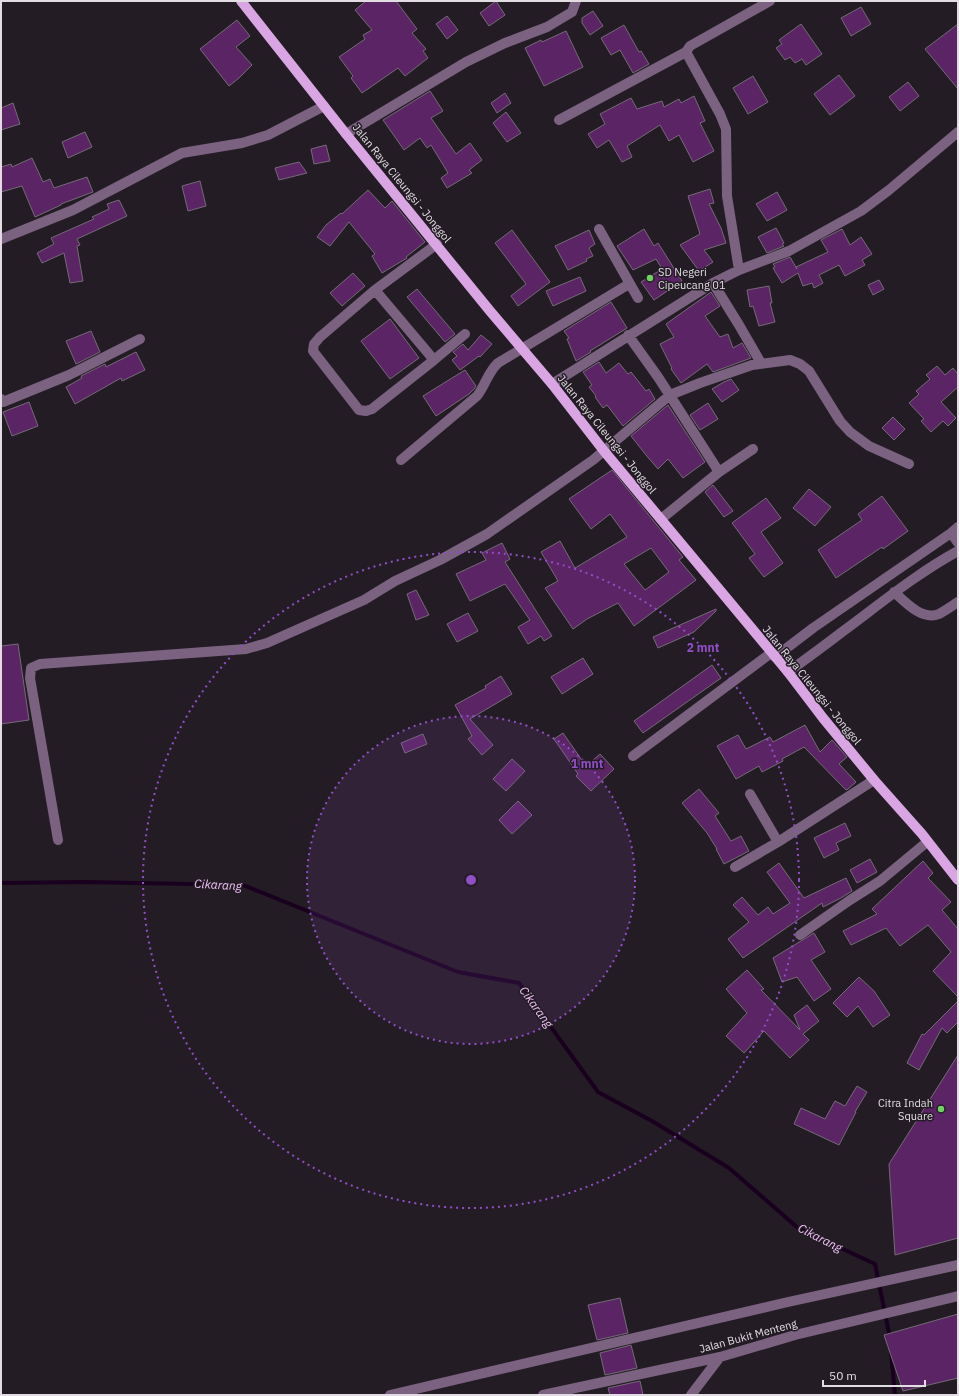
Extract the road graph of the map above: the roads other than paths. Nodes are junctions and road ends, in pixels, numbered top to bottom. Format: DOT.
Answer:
graph roads {
  1 [pos="241,1"];
  2 [pos="576,1"];
  3 [pos="770,1"];
  4 [pos="686,52"];
  5 [pos="324,106"];
  6 [pos="559,120"];
  7 [pos="958,132"];
  8 [pos="346,134"];
  9 [pos="599,229"];
  10 [pos="1,239"];
  11 [pos="437,244"];
  12 [pos="739,270"];
  13 [pos="713,283"];
  14 [pos="629,284"];
  15 [pos="375,290"];
  16 [pos="638,298"];
  17 [pos="466,334"];
  18 [pos="628,335"];
  19 [pos="140,339"];
  20 [pos="521,348"];
  21 [pos="434,360"];
  22 [pos="760,363"];
  23 [pos="552,384"];
  24 [pos="670,395"];
  25 [pos="2,401"];
  26 [pos="753,449"];
  27 [pos="604,451"];
  28 [pos="401,460"];
  29 [pos="909,464"];
  30 [pos="719,472"];
  31 [pos="661,519"];
  32 [pos="955,530"];
  33 [pos="958,544"];
  34 [pos="958,552"];
  35 [pos="894,592"];
  36 [pos="958,602"];
  37 [pos="773,655"];
  38 [pos="788,672"];
  39 [pos="633,756"];
  40 [pos="874,780"];
  41 [pos="750,794"];
  42 [pos="58,840"];
  43 [pos="778,842"];
  44 [pos="927,842"];
  45 [pos="735,867"];
  46 [pos="958,880"];
  47 [pos="800,935"];
  48 [pos="958,1265"];
  49 [pos="958,1296"];
  50 [pos="720,1357"];
  51 [pos="390,1395"];
  52 [pos="543,1395"];
  53 [pos="691,1395"];
  1 -- 5 [label="main road, Jalan Raya Cileungsi - Jonggol"];
  2 -- 8 [label="street"];
  3 -- 4 [label="street"];
  4 -- 6 [label="street"];
  4 -- 12 [label="street"];
  5 -- 8 [label="main road, Jalan Raya Cileungsi - Jonggol"];
  5 -- 10 [label="street"];
  7 -- 12 [label="street"];
  8 -- 11 [label="main road, Jalan Raya Cileungsi - Jonggol"];
  9 -- 14 [label="street"];
  11 -- 15 [label="street"];
  11 -- 20 [label="main road, Jalan Raya Cileungsi - Jonggol"];
  12 -- 13 [label="street"];
  13 -- 18 [label="street"];
  13 -- 22 [label="street"];
  14 -- 16 [label="street"];
  14 -- 20 [label="street"];
  15 -- 21 [label="street"];
  15 -- 21 [label="street"];
  17 -- 21 [label="street"];
  18 -- 23 [label="street"];
  18 -- 24 [label="street"];
  19 -- 25 [label="street"];
  20 -- 23 [label="main road, Jalan Raya Cileungsi - Jonggol"];
  20 -- 28 [label="street"];
  22 -- 24 [label="street"];
  22 -- 29 [label="street"];
  23 -- 27 [label="main road, Jalan Raya Cileungsi - Jonggol"];
  24 -- 27 [label="street"];
  24 -- 30 [label="street"];
  26 -- 30 [label="street"];
  27 -- 31 [label="main road, Jalan Raya Cileungsi - Jonggol"];
  27 -- 42 [label="street"];
  30 -- 31 [label="street"];
  31 -- 37 [label="main road, Jalan Raya Cileungsi - Jonggol"];
  32 -- 33 [label="street"];
  32 -- 37 [label="street"];
  34 -- 35 [label="street"];
  35 -- 36 [label="street"];
  35 -- 38 [label="street"];
  37 -- 38 [label="main road, Jalan Raya Cileungsi - Jonggol"];
  37 -- 39 [label="street"];
  38 -- 40 [label="main road, Jalan Raya Cileungsi - Jonggol"];
  40 -- 43 [label="street"];
  40 -- 44 [label="main road, Jalan Raya Cileungsi - Jonggol"];
  41 -- 43 [label="street"];
  43 -- 45 [label="street"];
  44 -- 46 [label="main road, Jalan Raya Cileungsi - Jonggol"];
  44 -- 47 [label="street"];
  48 -- 51 [label="street"];
  49 -- 50 [label="street, Jalan Bukit Menteng"];
  50 -- 52 [label="street, Jalan Bukit Menteng"];
  50 -- 53 [label="street"];
}
